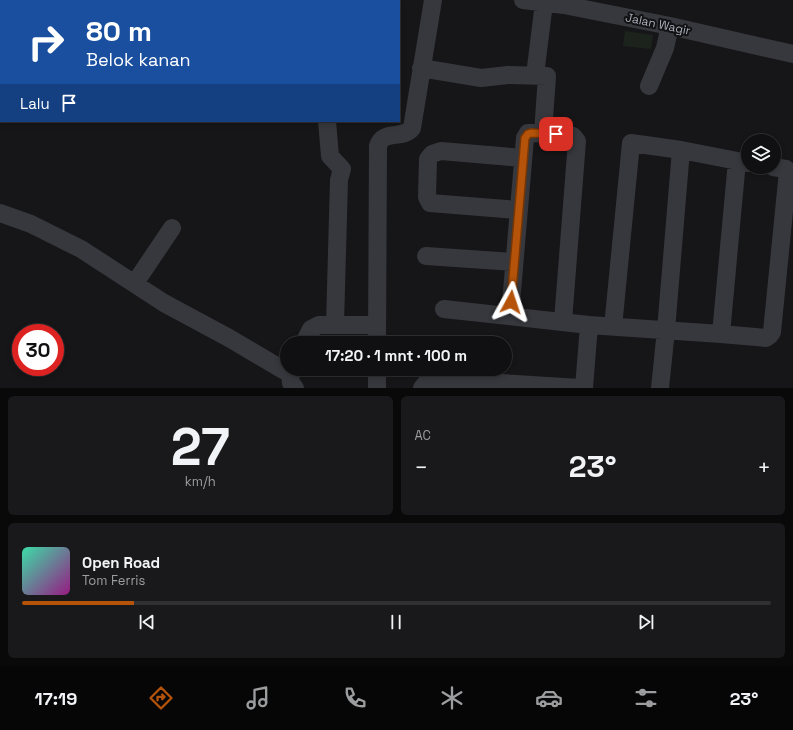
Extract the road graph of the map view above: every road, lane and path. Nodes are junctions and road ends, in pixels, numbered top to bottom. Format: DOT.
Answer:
graph roads {
  1 [pos="433,0"];
  2 [pos="523,0"];
  3 [pos="564,2"];
  4 [pos="544,3"];
  5 [pos="670,26"];
  6 [pos="793,54"];
  7 [pos="421,68"];
  8 [pos="535,75"];
  9 [pos="649,86"];
  10 [pos="327,122"];
  11 [pos="543,133"];
  12 [pos="681,150"];
  13 [pos="523,158"];
  14 [pos="741,162"];
  15 [pos="781,168"];
  16 [pos="741,170"];
  17 [pos="518,210"];
  18 [pos="0,213"];
  19 [pos="172,228"];
  20 [pos="426,256"];
  21 [pos="514,262"];
  22 [pos="135,283"];
  23 [pos="444,309"];
  24 [pos="510,315"];
  25 [pos="563,322"];
  26 [pos="335,324"];
  27 [pos="377,325"];
  28 [pos="590,325"];
  29 [pos="613,327"];
  30 [pos="666,330"];
  31 [pos="721,334"];
  32 [pos="307,336"];
  33 [pos="377,336"];
  34 [pos="377,376"];
  35 [pos="290,380"];
  36 [pos="377,388"];
  37 [pos="422,388"];
  38 [pos="580,388"];
  39 [pos="584,388"];
  40 [pos="660,388"];
  1 -- 7 [label="street"];
  2 -- 4 [label="street, Jalan Wagir"];
  3 -- 4 [label="street, Jalan Wagir"];
  3 -- 5 [label="street, Jalan Wagir"];
  4 -- 8 [label="street"];
  5 -- 6 [label="street, Jalan Wagir"];
  5 -- 9 [label="street"];
  7 -- 8 [label="street"];
  7 -- 27 [label="street"];
  8 -- 11 [label="street"];
  10 -- 26 [label="street"];
  11 -- 13 [label="street"];
  11 -- 25 [label="street"];
  12 -- 14 [label="street"];
  12 -- 29 [label="street"];
  12 -- 30 [label="street"];
  13 -- 17 [label="street"];
  13 -- 17 [label="street"];
  15 -- 31 [label="street"];
  16 -- 31 [label="street"];
  17 -- 21 [label="street"];
  18 -- 22 [label="street"];
  19 -- 22 [label="street"];
  20 -- 21 [label="street"];
  21 -- 24 [label="street"];
  22 -- 35 [label="street"];
  23 -- 24 [label="street"];
  24 -- 25 [label="street"];
  25 -- 28 [label="street"];
  26 -- 27 [label="street"];
  26 -- 32 [label="street"];
  27 -- 33 [label="street"];
  28 -- 29 [label="street"];
  28 -- 39 [label="street"];
  29 -- 30 [label="street"];
  30 -- 31 [label="street"];
  30 -- 40 [label="street"];
  34 -- 36 [label="street"];
  37 -- 38 [label="street"];
}
